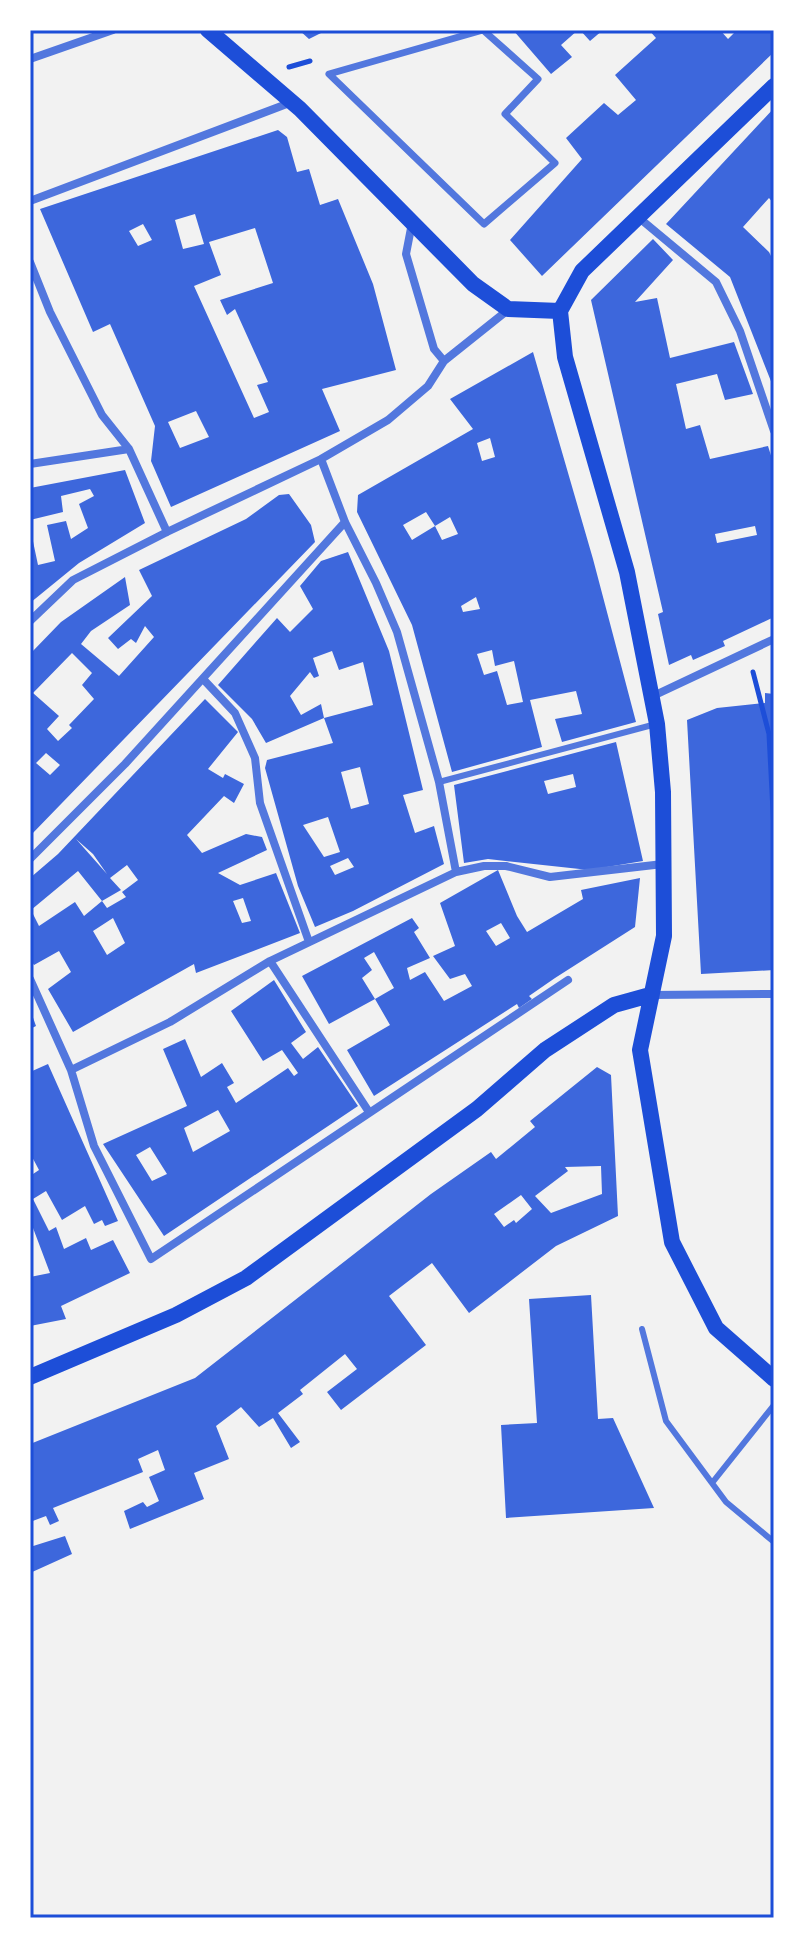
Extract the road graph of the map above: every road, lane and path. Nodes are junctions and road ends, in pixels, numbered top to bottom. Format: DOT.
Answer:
graph roads {
  1 [pos="113,30"];
  2 [pos="208,30"];
  3 [pos="30,59"];
  4 [pos="538,79"];
  5 [pos="774,86"];
  6 [pos="292,102"];
  7 [pos="30,201"];
  8 [pos="638,217"];
  9 [pos="412,222"];
  10 [pos="30,262"];
  11 [pos="508,309"];
  12 [pos="560,311"];
  13 [pos="444,361"];
  14 [pos="774,431"];
  15 [pos="129,449"];
  16 [pos="321,459"];
  17 [pos="30,464"];
  18 [pos="345,522"];
  19 [pos="167,532"];
  20 [pos="30,621"];
  21 [pos="774,639"];
  22 [pos="748,651"];
  23 [pos="204,680"];
  24 [pos="653,696"];
  25 [pos="657,724"];
  26 [pos="439,782"];
  27 [pos="774,830"];
  28 [pos="30,859"];
  29 [pos="665,864"];
  30 [pos="456,872"];
  31 [pos="309,942"];
  32 [pos="270,961"];
  33 [pos="30,979"];
  34 [pos="568,980"];
  35 [pos="774,994"];
  36 [pos="650,995"];
  37 [pos="71,1070"];
  38 [pos="369,1112"];
  39 [pos="642,1329"];
  40 [pos="30,1377"];
  41 [pos="774,1379"];
  42 [pos="774,1405"];
  43 [pos="712,1483"];
  44 [pos="774,1542"];
  1 -- 3 [label="street"];
  2 -- 6 [label="main road"];
  4 -- 4 [label="street"];
  5 -- 8 [label="main road"];
  6 -- 7 [label="street"];
  6 -- 9 [label="main road"];
  8 -- 12 [label="main road"];
  8 -- 14 [label="street"];
  9 -- 11 [label="main road"];
  9 -- 13 [label="street"];
  10 -- 15 [label="street"];
  11 -- 12 [label="main road"];
  11 -- 13 [label="street"];
  12 -- 24 [label="main road"];
  13 -- 16 [label="street"];
  15 -- 17 [label="street"];
  15 -- 19 [label="street"];
  16 -- 18 [label="street"];
  16 -- 19 [label="street"];
  18 -- 23 [label="street"];
  18 -- 26 [label="street"];
  19 -- 20 [label="street"];
  21 -- 22 [label="street"];
  22 -- 24 [label="street"];
  22 -- 27 [label="path"];
  23 -- 28 [label="street"];
  23 -- 31 [label="street"];
  24 -- 25 [label="main road"];
  25 -- 26 [label="lane"];
  25 -- 29 [label="main road"];
  26 -- 30 [label="street"];
  29 -- 30 [label="street"];
  29 -- 36 [label="main road"];
  30 -- 31 [label="street"];
  31 -- 32 [label="street"];
  32 -- 37 [label="street"];
  32 -- 38 [label="street"];
  33 -- 37 [label="street"];
  34 -- 38 [label="street"];
  35 -- 36 [label="street"];
  36 -- 40 [label="main road"];
  36 -- 41 [label="main road"];
  37 -- 38 [label="street"];
  39 -- 43 [label="lane"];
  42 -- 43 [label="lane"];
  43 -- 44 [label="lane"];
}
